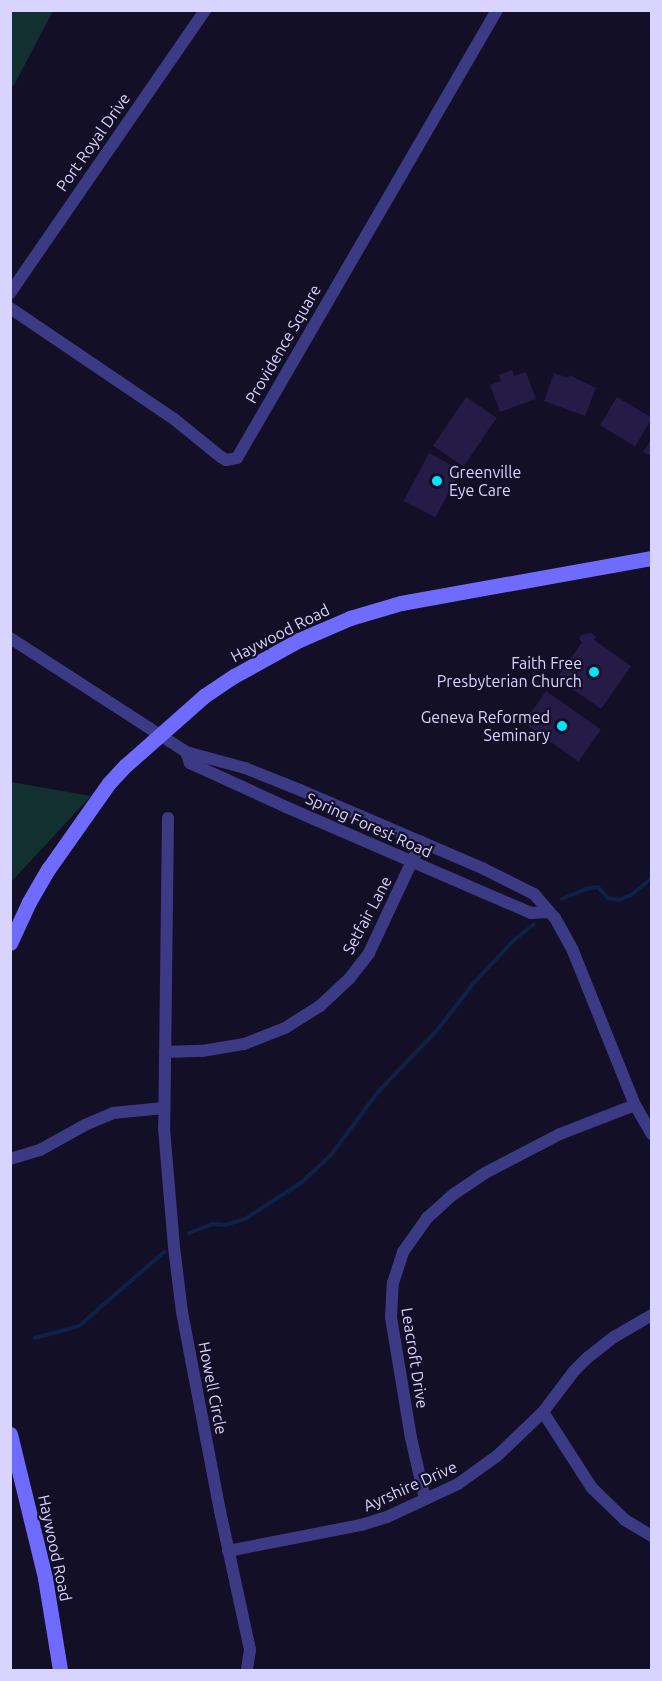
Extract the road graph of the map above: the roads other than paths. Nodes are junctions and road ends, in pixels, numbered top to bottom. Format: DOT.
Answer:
graph roads {
  1 [pos="206,10"];
  2 [pos="497,10"];
  3 [pos="10,293"];
  4 [pos="10,308"];
  5 [pos="651,558"];
  6 [pos="10,638"];
  7 [pos="160,734"];
  8 [pos="186,752"];
  9 [pos="168,818"];
  10 [pos="421,842"];
  11 [pos="412,862"];
  12 [pos="548,912"];
  13 [pos="10,943"];
  14 [pos="165,1052"];
  15 [pos="635,1105"];
  16 [pos="164,1108"];
  17 [pos="651,1135"];
  18 [pos="10,1160"];
  19 [pos="651,1315"];
  20 [pos="543,1412"];
  21 [pos="11,1440"];
  22 [pos="425,1499"];
  23 [pos="651,1536"];
  24 [pos="228,1551"];
  25 [pos="60,1671"];
  26 [pos="247,1671"];
  1 -- 3 [label="street, Port Royal Drive"];
  2 -- 4 [label="street, Providence Square"];
  5 -- 7 [label="main road, Haywood Road"];
  6 -- 7 [label="street"];
  7 -- 8 [label="street, Spring Forest Road"];
  7 -- 13 [label="main road, Haywood Road"];
  8 -- 10 [label="street, Spring Forest Road"];
  8 -- 11 [label="street, Spring Forest Road"];
  9 -- 14 [label="street, Howell Circle"];
  10 -- 11 [label="street, Setfair Lane"];
  10 -- 12 [label="street, Spring Forest Road"];
  11 -- 12 [label="street, Spring Forest Road"];
  11 -- 14 [label="street, Setfair Lane"];
  12 -- 15 [label="street, Spring Forest Road"];
  14 -- 16 [label="street, Howell Circle"];
  15 -- 17 [label="street, Spring Forest Road"];
  15 -- 22 [label="street, Leacroft Drive"];
  16 -- 18 [label="street"];
  16 -- 24 [label="street, Howell Circle"];
  19 -- 20 [label="street, Ayrshire Drive"];
  20 -- 22 [label="street, Ayrshire Drive"];
  20 -- 23 [label="street"];
  21 -- 25 [label="main road, Haywood Road"];
  22 -- 24 [label="street, Ayrshire Drive"];
  24 -- 26 [label="street, Howell Circle"];
}
